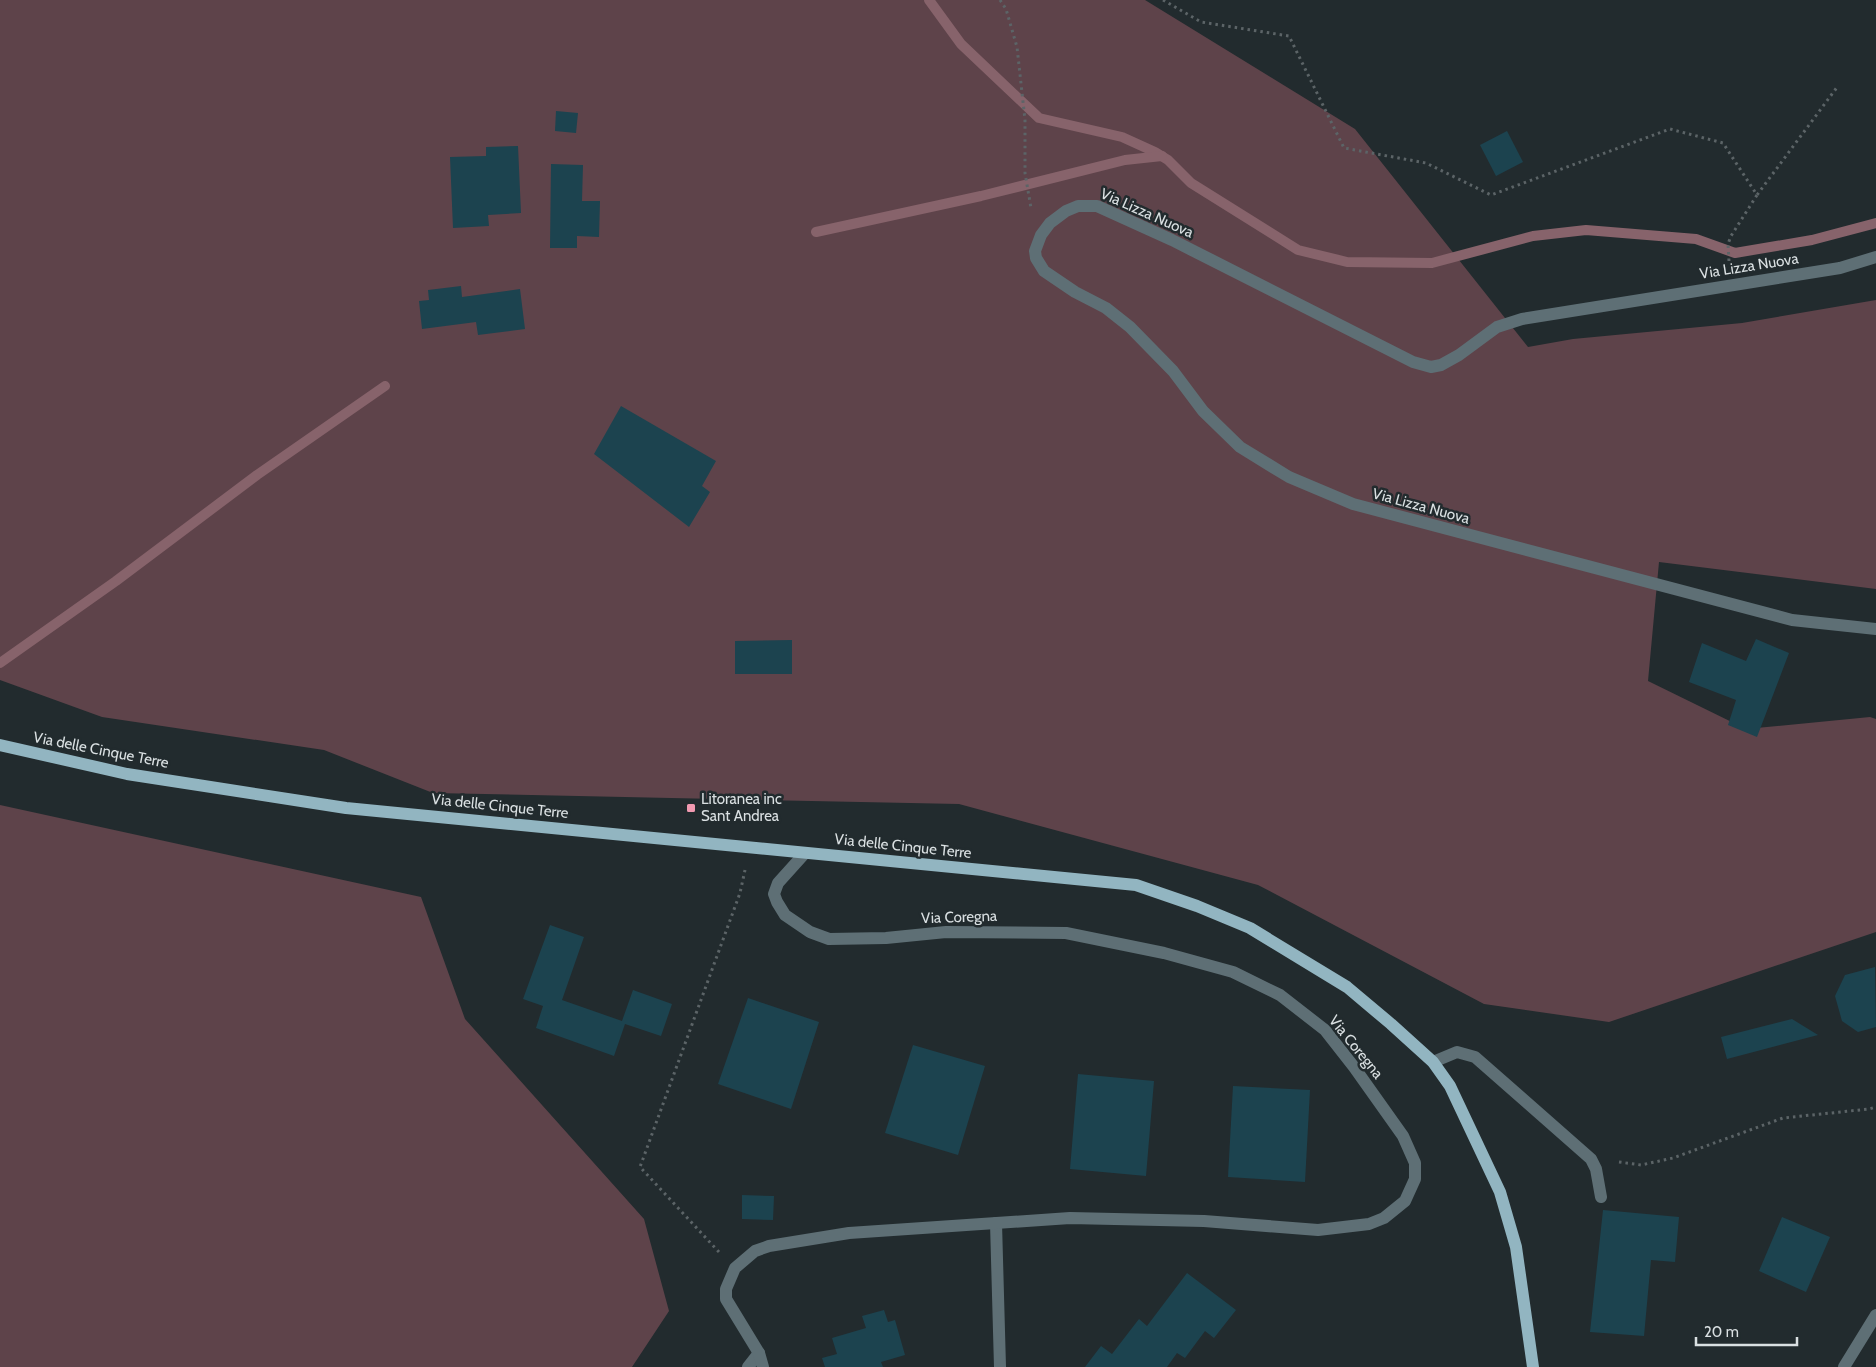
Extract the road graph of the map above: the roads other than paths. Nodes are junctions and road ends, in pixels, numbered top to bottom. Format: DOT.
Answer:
graph roads {
  1 [pos="1876,257"];
  2 [pos="1876,629"];
  3 [pos="0,745"];
  4 [pos="805,853"];
  5 [pos="1433,1062"];
  6 [pos="1601,1197"];
  7 [pos="996,1223"];
  8 [pos="1876,1315"];
  9 [pos="758,1353"];
  10 [pos="748,1367"];
  11 [pos="762,1367"];
  12 [pos="1000,1367"];
  13 [pos="1533,1367"];
  14 [pos="1844,1367"];
  1 -- 2 [label="street, Via Lizza Nuova"];
  3 -- 4 [label="main road, Via delle Cinque Terre"];
  4 -- 5 [label="main road, Via delle Cinque Terre"];
  4 -- 7 [label="street, Via Coregna"];
  5 -- 6 [label="street"];
  5 -- 13 [label="main road, Via delle Cinque Terre"];
  7 -- 9 [label="street, Via Coregna"];
  7 -- 12 [label="street"];
  8 -- 14 [label="street"];
  9 -- 10 [label="street"];
  9 -- 11 [label="street, Via Coregna"];
}
